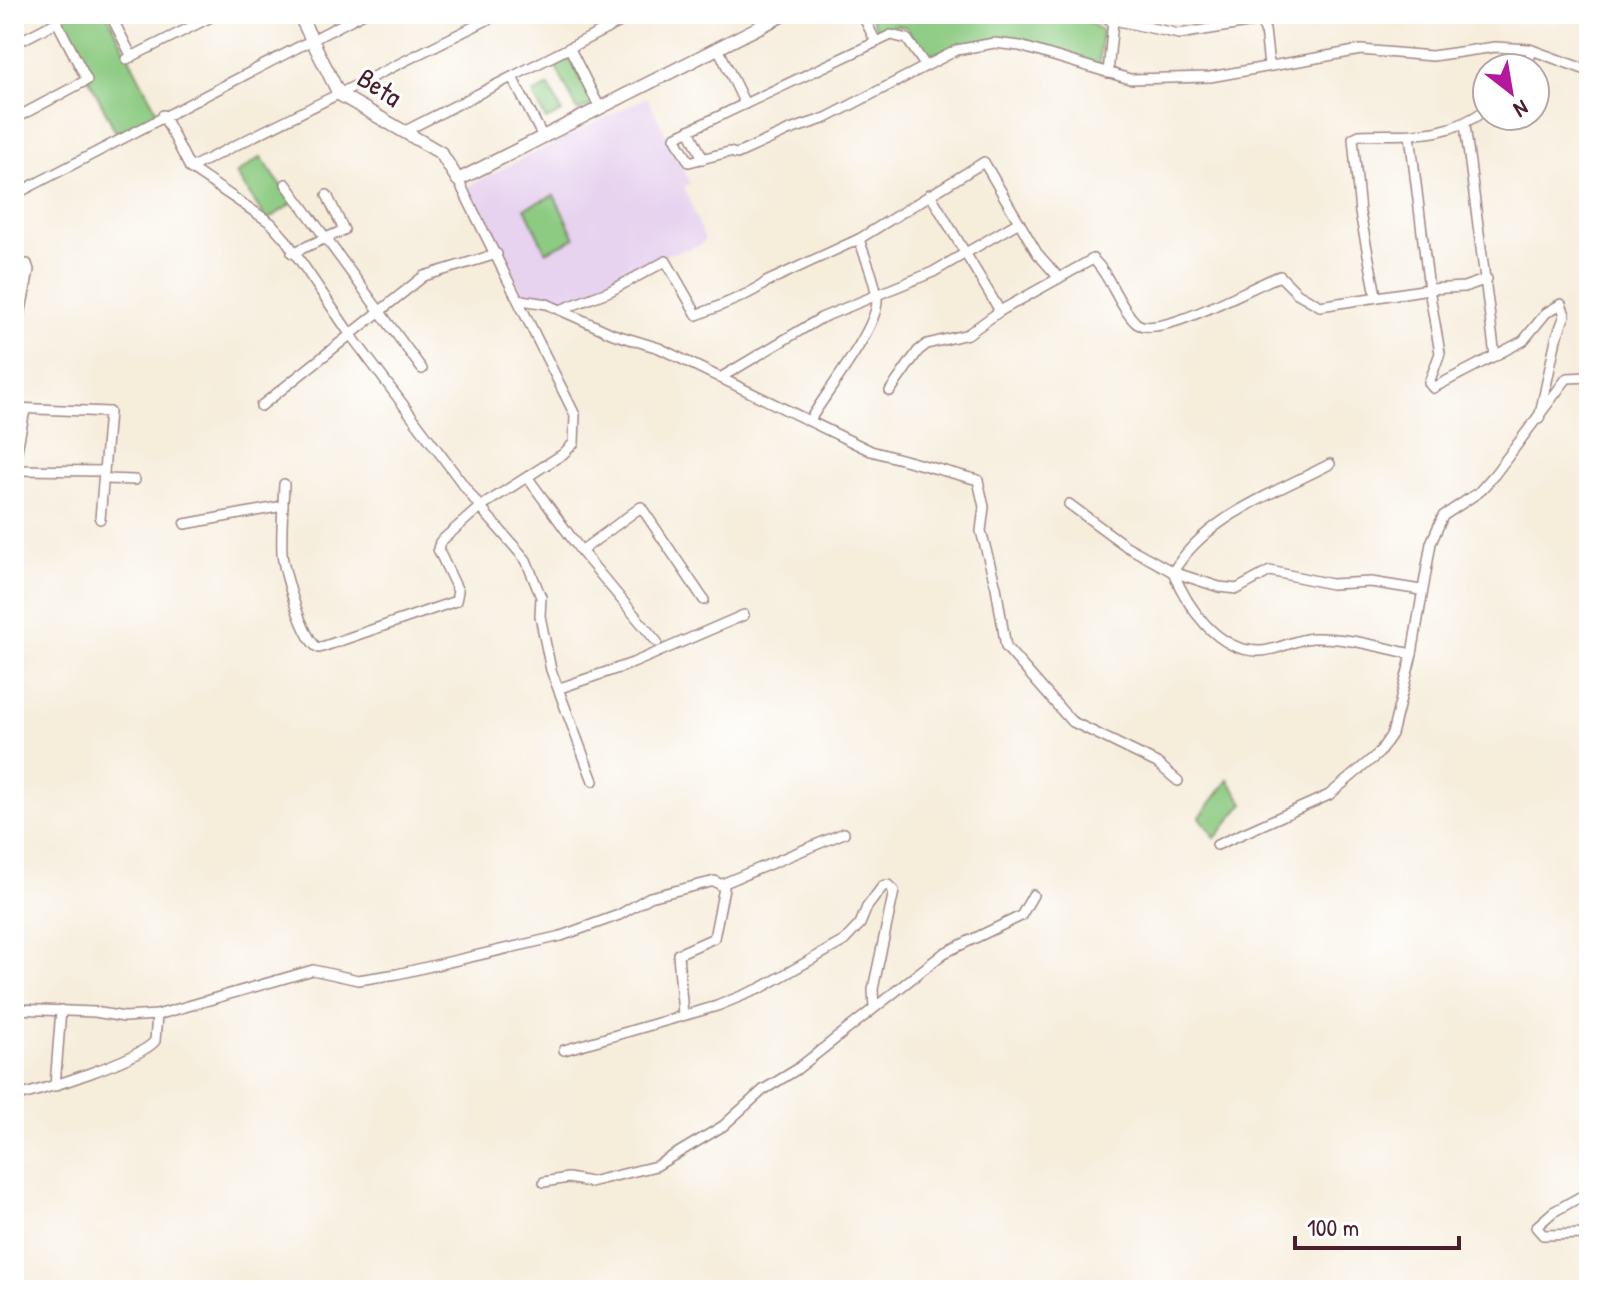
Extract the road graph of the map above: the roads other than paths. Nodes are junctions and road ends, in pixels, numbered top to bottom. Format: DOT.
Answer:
graph roads {
  1 [pos="110,14"];
  2 [pos="217,14"];
  3 [pos="299,14"];
  4 [pos="362,14"];
  5 [pos="499,14"];
  6 [pos="636,14"];
  7 [pos="785,14"];
  8 [pos="862,14"];
  9 [pos="1086,14"];
  10 [pos="482,18"];
  11 [pos="1113,21"];
  12 [pos="312,39"];
  13 [pos="875,40"];
  14 [pos="14,44"];
  15 [pos="718,48"];
  16 [pos="570,49"];
  17 [pos="1532,50"];
  18 [pos="925,65"];
  19 [pos="1269,66"];
  20 [pos="1589,71"];
  21 [pos="1108,73"];
  22 [pos="512,77"];
  23 [pos="339,94"];
  24 [pos="745,104"];
  25 [pos="600,108"];
  26 [pos="163,115"];
  27 [pos="14,119"];
  28 [pos="1471,121"];
  29 [pos="1465,125"];
  30 [pos="689,130"];
  31 [pos="405,131"];
  32 [pos="1410,135"];
  33 [pos="543,137"];
  34 [pos="703,159"];
  35 [pos="190,168"];
  36 [pos="458,180"];
  37 [pos="286,184"];
  38 [pos="930,194"];
  39 [pos="14,195"];
  40 [pos="327,195"];
  41 [pos="1019,222"];
  42 [pos="859,239"];
  43 [pos="324,240"];
  44 [pos="292,253"];
  45 [pos="966,253"];
  46 [pos="497,254"];
  47 [pos="14,264"];
  48 [pos="1059,278"];
  49 [pos="1487,279"];
  50 [pos="1429,289"];
  51 [pos="1376,295"];
  52 [pos="877,297"];
  53 [pos="521,300"];
  54 [pos="560,310"];
  55 [pos="1000,311"];
  56 [pos="379,312"];
  57 [pos="350,334"];
  58 [pos="14,345"];
  59 [pos="1495,356"];
  60 [pos="422,369"];
  61 [pos="1589,377"];
  62 [pos="720,378"];
  63 [pos="890,391"];
  64 [pos="261,406"];
  65 [pos="14,408"];
  66 [pos="25,410"];
  67 [pos="1539,419"];
  68 [pos="810,420"];
  69 [pos="1330,464"];
  70 [pos="14,467"];
  71 [pos="104,475"];
  72 [pos="528,478"];
  73 [pos="135,480"];
  74 [pos="284,484"];
  75 [pos="1069,504"];
  76 [pos="283,506"];
  77 [pos="480,507"];
  78 [pos="100,519"];
  79 [pos="185,524"];
  80 [pos="581,551"];
  81 [pos="1173,572"];
  82 [pos="1421,590"];
  83 [pos="704,600"];
  84 [pos="744,615"];
  85 [pos="657,642"];
  86 [pos="1412,654"];
  87 [pos="560,688"];
  88 [pos="593,781"];
  89 [pos="1178,781"];
  90 [pos="844,833"];
  91 [pos="1217,845"];
  92 [pos="722,884"];
  93 [pos="1033,895"];
  94 [pos="874,1008"];
  95 [pos="14,1009"];
  96 [pos="61,1010"];
  97 [pos="157,1015"];
  98 [pos="683,1015"];
  99 [pos="564,1050"];
  100 [pos="55,1086"];
  101 [pos="14,1097"];
  102 [pos="544,1182"];
  103 [pos="1589,1192"];
  104 [pos="1589,1234"];
  1 -- 2 [label="street"];
  3 -- 12 [label="street, Beta"];
  4 -- 12 [label="street"];
  5 -- 10 [label="street"];
  6 -- 16 [label="street"];
  7 -- 15 [label="street"];
  8 -- 13 [label="street"];
  9 -- 11 [label="street"];
  10 -- 23 [label="street"];
  11 -- 19 [label="street"];
  11 -- 21 [label="street"];
  12 -- 23 [label="street, Beta"];
  12 -- 26 [label="street"];
  13 -- 18 [label="street"];
  13 -- 24 [label="street"];
  14 -- 27 [label="street"];
  15 -- 24 [label="street"];
  15 -- 25 [label="street"];
  16 -- 22 [label="street"];
  16 -- 25 [label="street"];
  17 -- 19 [label="street"];
  17 -- 20 [label="street"];
  18 -- 21 [label="street"];
  18 -- 34 [label="street"];
  19 -- 21 [label="street"];
  22 -- 31 [label="street"];
  22 -- 33 [label="street"];
  23 -- 31 [label="street, Beta"];
  23 -- 35 [label="street"];
  24 -- 30 [label="street"];
  25 -- 33 [label="street"];
  26 -- 35 [label="street"];
  26 -- 39 [label="street"];
  28 -- 29 [label="street"];
  29 -- 32 [label="street"];
  29 -- 49 [label="street"];
  30 -- 34 [label="street"];
  30 -- 34 [label="street"];
  31 -- 36 [label="street, Beta"];
  32 -- 50 [label="street"];
  32 -- 51 [label="street"];
  33 -- 36 [label="street"];
  35 -- 44 [label="street"];
  36 -- 46 [label="street"];
  37 -- 43 [label="street"];
  38 -- 41 [label="street"];
  38 -- 42 [label="street"];
  38 -- 45 [label="street"];
  40 -- 43 [label="street"];
  41 -- 45 [label="street"];
  41 -- 48 [label="street"];
  42 -- 52 [label="street"];
  42 -- 54 [label="street"];
  43 -- 44 [label="street"];
  43 -- 56 [label="street"];
  44 -- 57 [label="street"];
  45 -- 52 [label="street"];
  45 -- 55 [label="street"];
  46 -- 53 [label="street"];
  46 -- 56 [label="street"];
  47 -- 58 [label="street"];
  48 -- 51 [label="street"];
  48 -- 55 [label="street"];
  49 -- 50 [label="street"];
  49 -- 59 [label="street"];
  50 -- 51 [label="street"];
  50 -- 59 [label="street"];
  52 -- 62 [label="street"];
  52 -- 68 [label="street"];
  53 -- 54 [label="street"];
  53 -- 72 [label="street"];
  54 -- 62 [label="street"];
  55 -- 63 [label="street"];
  56 -- 57 [label="street"];
  56 -- 60 [label="street"];
  57 -- 64 [label="street"];
  57 -- 77 [label="street"];
  59 -- 67 [label="street"];
  61 -- 67 [label="street"];
  62 -- 68 [label="street"];
  65 -- 66 [label="street"];
  66 -- 70 [label="street"];
  66 -- 71 [label="street"];
  67 -- 82 [label="street"];
  68 -- 89 [label="street"];
  69 -- 81 [label="street"];
  70 -- 71 [label="street"];
  71 -- 73 [label="street"];
  71 -- 78 [label="street"];
  72 -- 77 [label="street"];
  72 -- 80 [label="street"];
  74 -- 76 [label="street"];
  75 -- 81 [label="street"];
  76 -- 77 [label="street"];
  76 -- 79 [label="street"];
  77 -- 87 [label="street"];
  80 -- 83 [label="street"];
  80 -- 85 [label="street"];
  81 -- 82 [label="street"];
  81 -- 86 [label="street"];
  82 -- 86 [label="street"];
  84 -- 87 [label="street"];
  86 -- 91 [label="street"];
  87 -- 88 [label="street"];
  90 -- 92 [label="street"];
  92 -- 97 [label="street"];
  92 -- 98 [label="street"];
  93 -- 94 [label="street"];
  94 -- 98 [label="street"];
  94 -- 102 [label="street"];
  95 -- 96 [label="street"];
  96 -- 97 [label="street"];
  96 -- 100 [label="street"];
  97 -- 100 [label="street"];
  98 -- 99 [label="street"];
  100 -- 101 [label="street"];
  103 -- 104 [label="street"];
}
